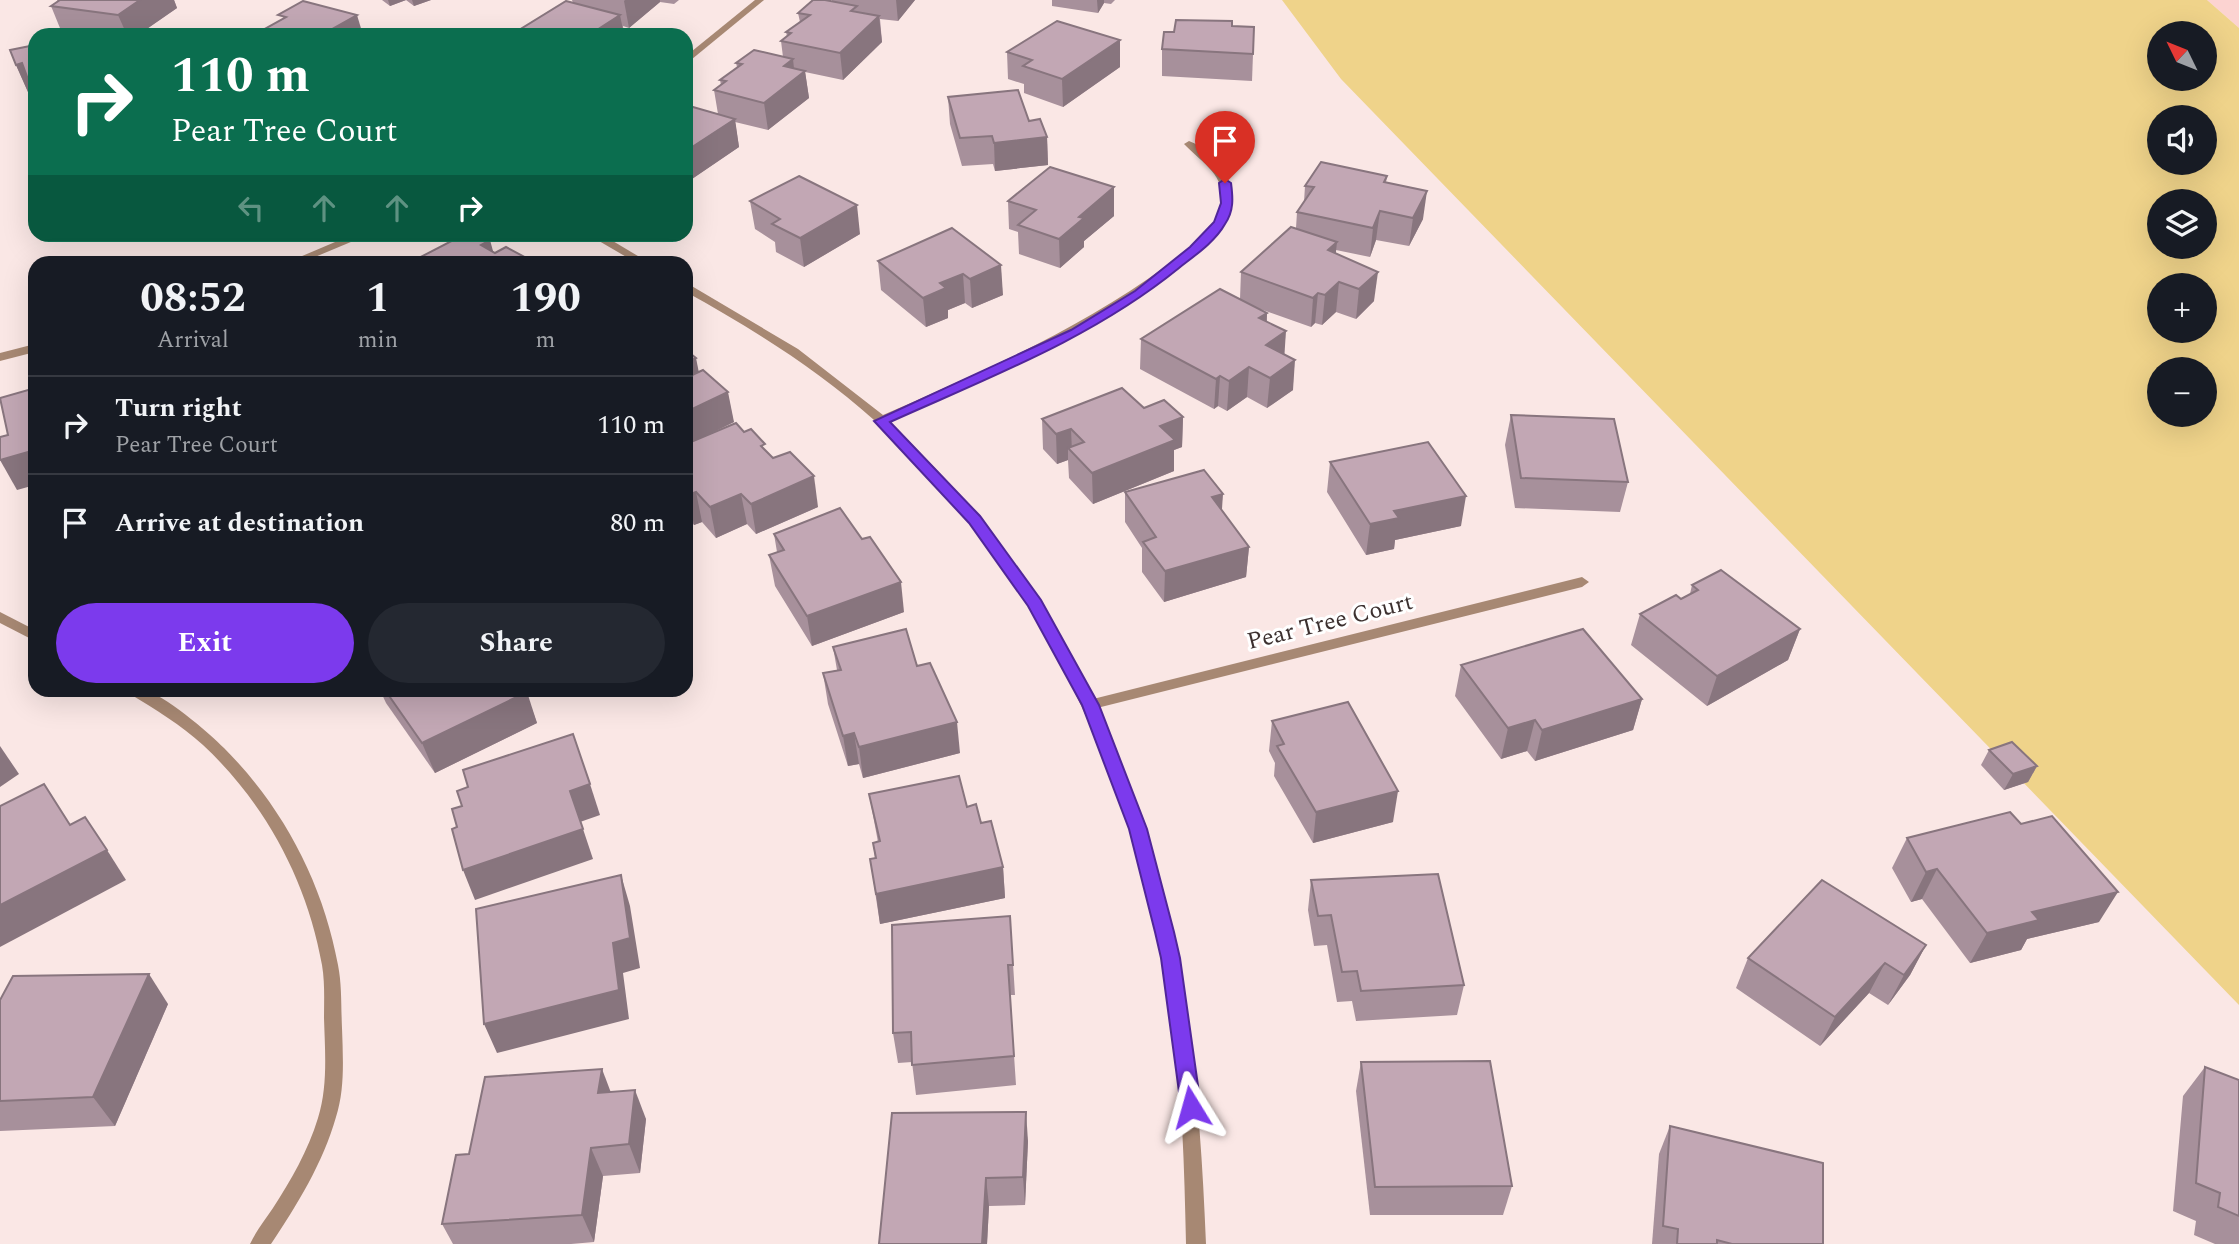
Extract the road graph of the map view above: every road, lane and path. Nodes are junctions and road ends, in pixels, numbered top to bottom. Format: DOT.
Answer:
graph roads {
  1 [pos="760,0"];
  2 [pos="693,55"];
  3 [pos="1189,144"];
  4 [pos="345,242"];
  5 [pos="606,242"];
  6 [pos="309,256"];
  7 [pos="631,256"];
  8 [pos="693,290"];
  9 [pos="28,350"];
  10 [pos="0,357"];
  11 [pos="881,421"];
  12 [pos="1582,582"];
  13 [pos="0,617"];
  14 [pos="28,632"];
  15 [pos="149,697"];
  16 [pos="1090,705"];
  17 [pos="260,1244"];
  18 [pos="1196,1244"];
  1 -- 2 [label="street"];
  3 -- 11 [label="street"];
  4 -- 6 [label="street"];
  5 -- 7 [label="street"];
  8 -- 11 [label="street"];
  9 -- 10 [label="street"];
  11 -- 16 [label="street"];
  12 -- 16 [label="street, Pear Tree Court"];
  13 -- 14 [label="street"];
  15 -- 17 [label="street"];
  16 -- 18 [label="street"];
}
